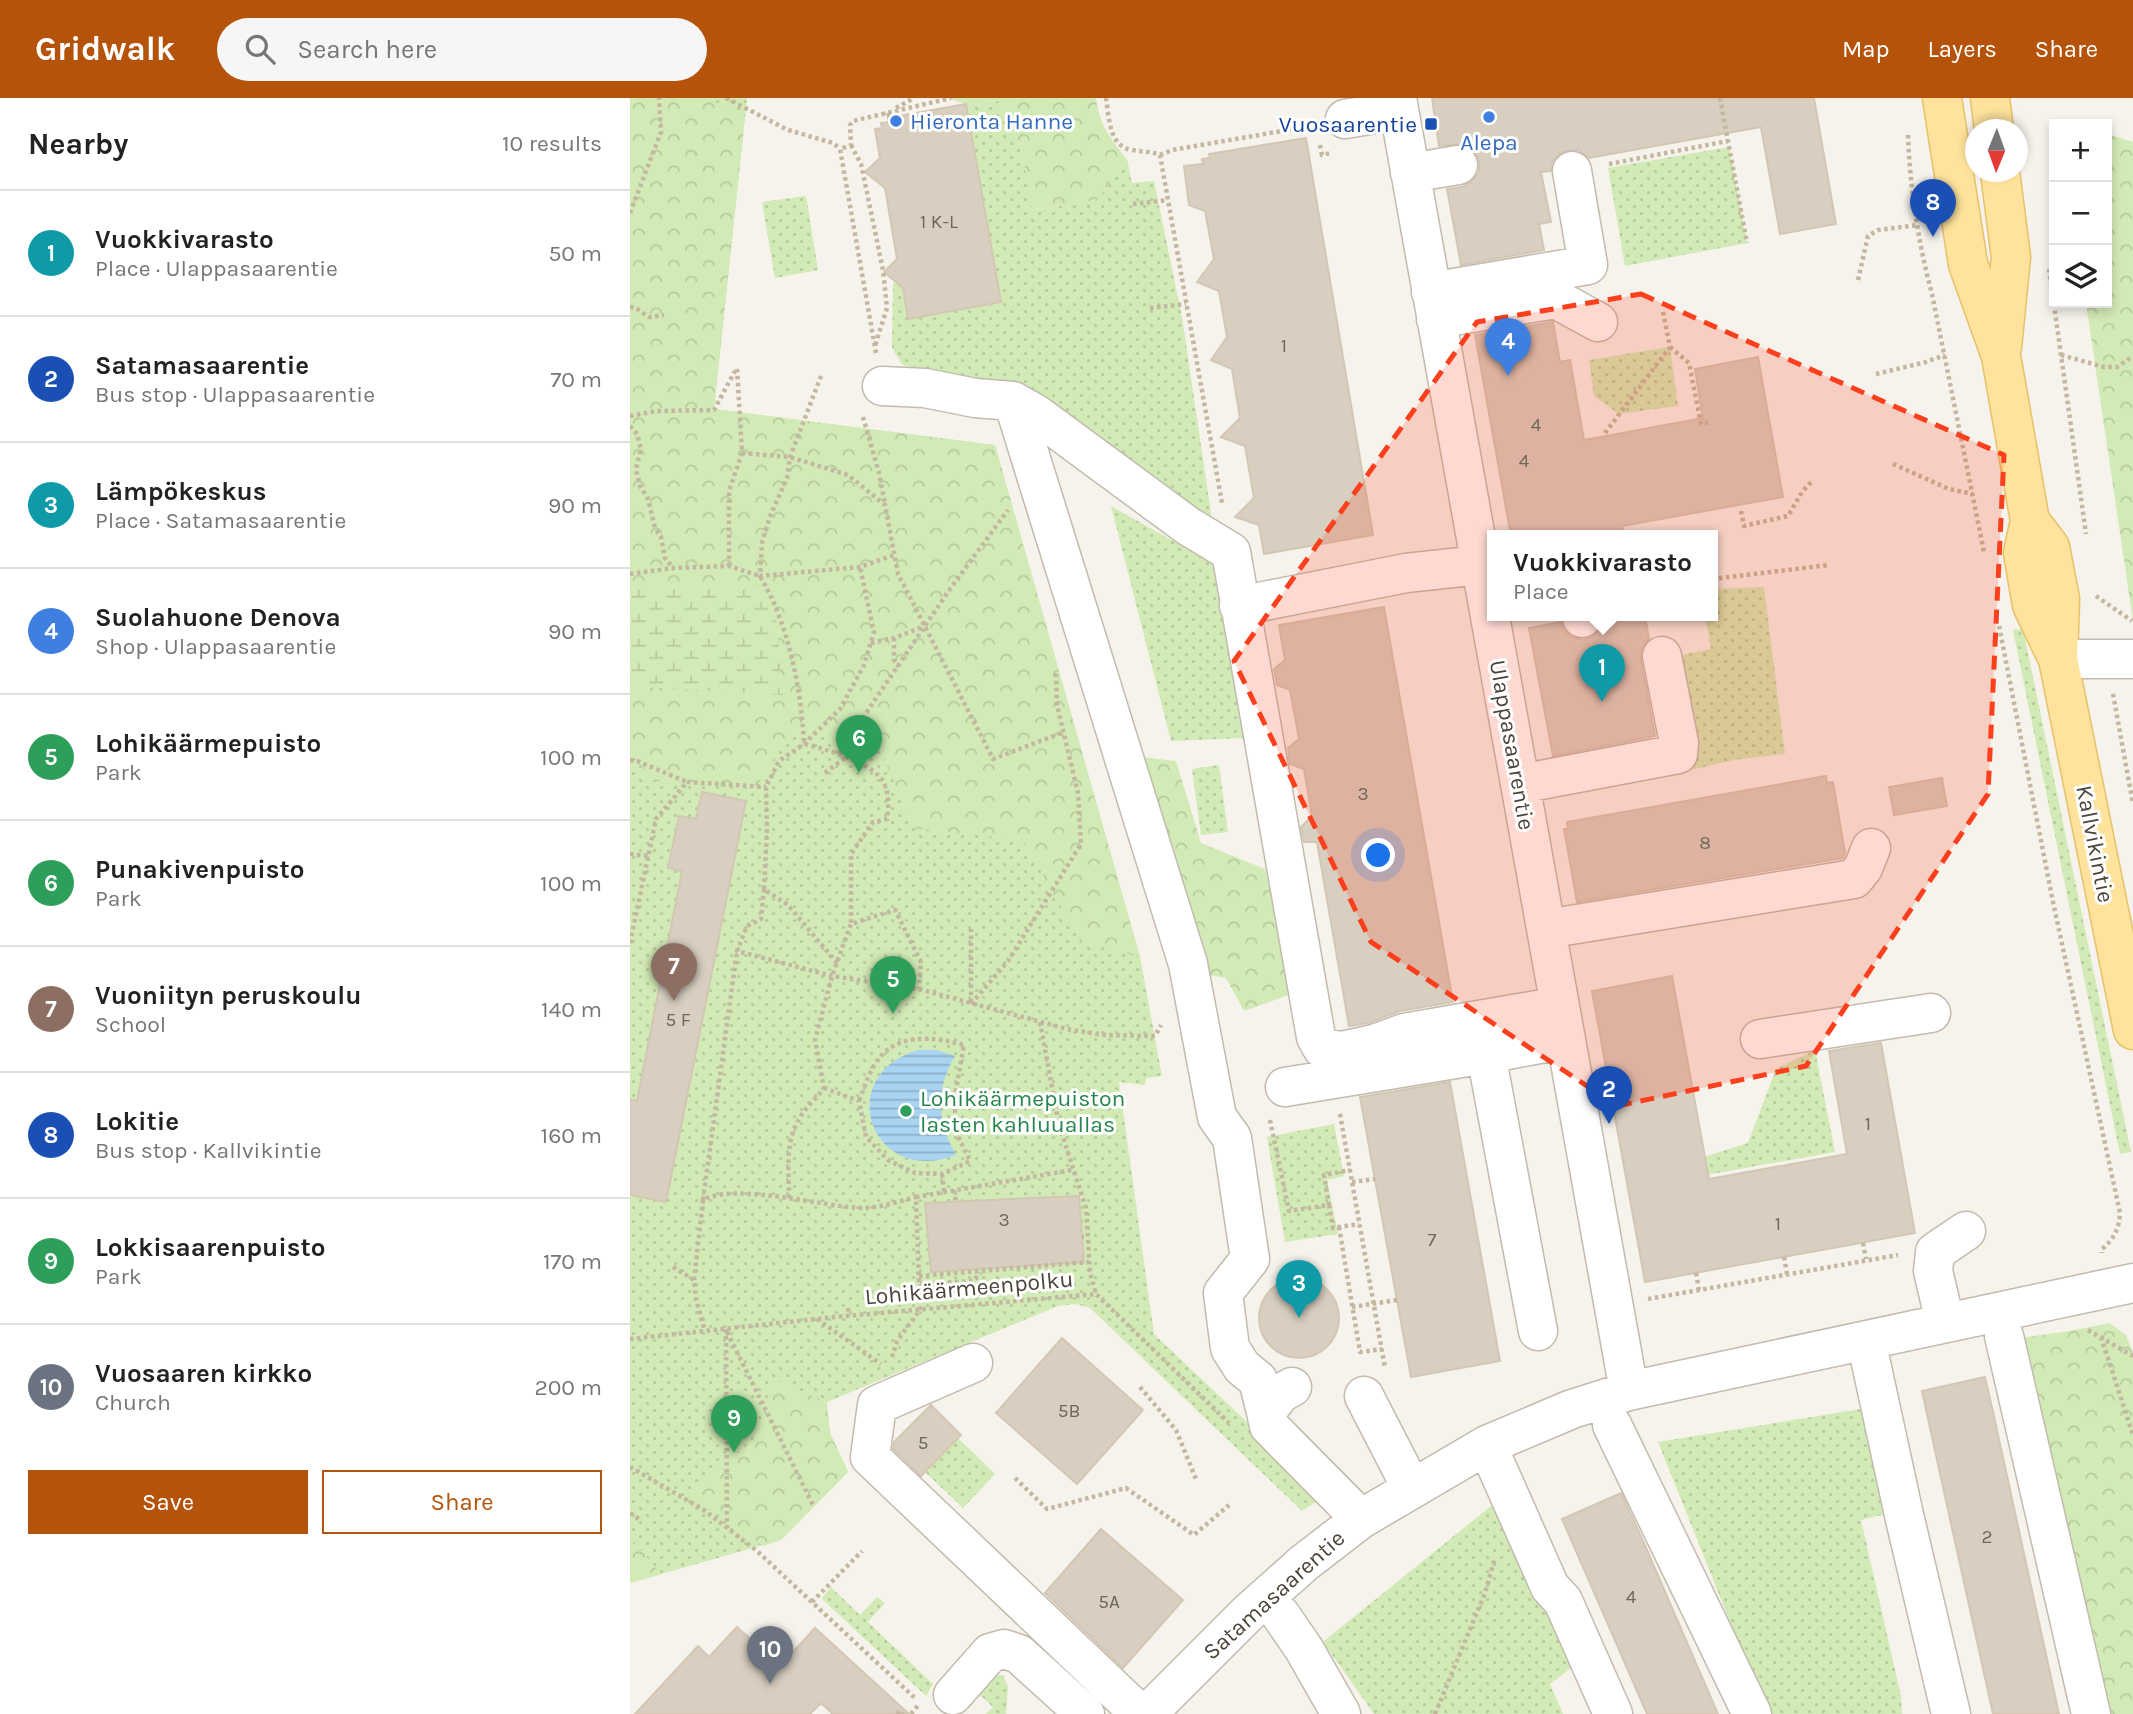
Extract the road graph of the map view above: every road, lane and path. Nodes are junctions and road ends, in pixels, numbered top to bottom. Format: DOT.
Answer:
graph roads {
  1 [pos="659,98"];
  2 [pos="726,98"];
  3 [pos="914,98"];
  4 [pos="951,98"];
  5 [pos="1106,98"];
  6 [pos="1720,98"];
  7 [pos="1942,98"];
  8 [pos="1990,98"];
  9 [pos="1398,104"];
  10 [pos="893,110"];
  11 [pos="883,112"];
  12 [pos="894,117"];
  13 [pos="1993,119"];
  14 [pos="1330,122"];
  15 [pos="1907,130"];
  16 [pos="1728,141"];
  17 [pos="851,145"];
  18 [pos="840,149"];
  19 [pos="1160,155"];
  20 [pos="1458,165"];
  21 [pos="1572,171"];
  22 [pos="1410,173"];
  23 [pos="2001,182"];
  24 [pos="1168,200"];
  25 [pos="1133,204"];
  26 [pos="630,213"];
  27 [pos="1918,225"];
  28 [pos="1747,243"];
  29 [pos="2048,261"];
  30 [pos="1858,280"];
  31 [pos="1186,304"];
  32 [pos="1433,306"];
  33 [pos="630,307"];
  34 [pos="1150,308"];
  35 [pos="1663,312"];
  36 [pos="664,314"];
  37 [pos="1598,322"];
  38 [pos="875,346"];
  39 [pos="1670,347"];
  40 [pos="1945,355"];
  41 [pos="2061,355"];
  42 [pos="2001,356"];
  43 [pos="2133,356"];
  44 [pos="1876,374"];
  45 [pos="821,376"];
  46 [pos="872,395"];
  47 [pos="1013,401"];
  48 [pos="630,416"];
  49 [pos="1710,422"];
  50 [pos="630,426"];
  51 [pos="1605,433"];
  52 [pos="741,453"];
  53 [pos="790,457"];
  54 [pos="1893,464"];
  55 [pos="1035,472"];
  56 [pos="1813,480"];
  57 [pos="1973,494"];
  58 [pos="885,505"];
  59 [pos="1741,511"];
  60 [pos="2088,544"];
  61 [pos="1231,552"];
  62 [pos="894,555"];
  63 [pos="1986,561"];
  64 [pos="1480,565"];
  65 [pos="1829,565"];
  66 [pos="729,566"];
  67 [pos="860,567"];
  68 [pos="673,568"];
  69 [pos="630,575"];
  70 [pos="760,576"];
  71 [pos="1718,578"];
  72 [pos="2095,595"];
  73 [pos="1487,600"];
  74 [pos="1239,606"];
  75 [pos="1997,615"];
  76 [pos="1491,621"];
  77 [pos="2133,622"];
  78 [pos="926,626"];
  79 [pos="894,638"];
  80 [pos="871,643"];
  81 [pos="1662,656"];
  82 [pos="2058,659"];
  83 [pos="2133,659"];
  84 [pos="899,667"];
  85 [pos="1056,668"];
  86 [pos="2114,700"];
  87 [pos="1064,732"];
  88 [pos="804,744"];
  89 [pos="839,753"];
  90 [pos="846,757"];
  91 [pos="630,760"];
  92 [pos="825,773"];
  93 [pos="687,782"];
  94 [pos="1520,784"];
  95 [pos="766,787"];
  96 [pos="2133,803"];
  97 [pos="1871,848"];
  98 [pos="630,854"];
  99 [pos="648,856"];
  100 [pos="764,890"];
  101 [pos="851,924"];
  102 [pos="971,929"];
  103 [pos="1546,929"];
  104 [pos="630,943"];
  105 [pos="737,951"];
  106 [pos="837,963"];
  107 [pos="832,976"];
  108 [pos="919,989"];
  109 [pos="1194,996"];
  110 [pos="971,1004"];
  111 [pos="1931,1013"];
  112 [pos="1040,1022"];
  113 [pos="1563,1023"];
  114 [pos="2133,1030"];
  115 [pos="1760,1039"];
  116 [pos="1486,1054"];
  117 [pos="1333,1079"];
  118 [pos="824,1088"];
  119 [pos="859,1101"];
  120 [pos="1277,1101"];
  121 [pos="1072,1170"];
  122 [pos="1350,1170"];
  123 [pos="942,1174"];
  124 [pos="1375,1179"];
  125 [pos="1352,1182"];
  126 [pos="954,1190"];
  127 [pos="944,1192"];
  128 [pos="916,1197"];
  129 [pos="789,1198"];
  130 [pos="703,1200"];
  131 [pos="956,1202"];
  132 [pos="1329,1205"];
  133 [pos="1359,1224"];
  134 [pos="1339,1227"];
  135 [pos="1087,1231"];
  136 [pos="1966,1231"];
  137 [pos="1088,1243"];
  138 [pos="1863,1243"];
  139 [pos="2102,1249"];
  140 [pos="1936,1252"];
  141 [pos="1784,1257"];
  142 [pos="1866,1259"];
  143 [pos="1089,1262"];
  144 [pos="673,1267"];
  145 [pos="982,1272"];
  146 [pos="1696,1273"];
  147 [pos="1787,1274"];
  148 [pos="919,1276"];
  149 [pos="694,1280"];
  150 [pos="2133,1283"];
  151 [pos="920,1284"];
  152 [pos="1699,1290"];
  153 [pos="1096,1294"];
  154 [pos="1396,1300"];
  155 [pos="1373,1303"];
  156 [pos="1613,1304"];
  157 [pos="1352,1307"];
  158 [pos="848,1308"];
  159 [pos="920,1310"];
  160 [pos="849,1316"];
  161 [pos="817,1319"];
  162 [pos="1945,1322"];
  163 [pos="726,1329"];
  164 [pos="2084,1329"];
  165 [pos="705,1331"];
  166 [pos="1538,1331"];
  167 [pos="2004,1336"];
  168 [pos="2101,1337"];
  169 [pos="630,1339"];
  170 [pos="1382,1349"];
  171 [pos="1869,1351"];
  172 [pos="2133,1356"];
  173 [pos="973,1363"];
  174 [pos="899,1380"];
  175 [pos="1375,1386"];
  176 [pos="1140,1387"];
  177 [pos="1629,1391"];
  178 [pos="1264,1408"];
  179 [pos="1612,1425"];
  180 [pos="2133,1435"];
  181 [pos="1492,1456"];
  182 [pos="630,1467"];
  183 [pos="1015,1478"];
  184 [pos="1196,1479"];
  185 [pos="1412,1489"];
  186 [pos="1229,1505"];
  187 [pos="814,1507"];
  188 [pos="630,1513"];
  189 [pos="639,1519"];
  190 [pos="1361,1519"];
  191 [pos="727,1528"];
  192 [pos="862,1551"];
  193 [pos="1497,1553"];
  194 [pos="812,1602"];
  195 [pos="1280,1614"];
  196 [pos="933,1702"];
  197 [pos="1159,1709"];
  198 [pos="897,1714"];
  199 [pos="903,1714"];
  200 [pos="911,1714"];
  201 [pos="1086,1714"];
  202 [pos="1341,1714"];
  203 [pos="1435,1714"];
  204 [pos="1613,1714"];
  205 [pos="1752,1714"];
  206 [pos="1951,1714"];
  207 [pos="2091,1714"];
  1 -- 26 [label="path"];
  2 -- 18 [label="path"];
  3 -- 10 [label="path"];
  4 -- 10 [label="path"];
  5 -- 19 [label="path"];
  6 -- 16 [label="path"];
  7 -- 42 [label="main road, Kallvikintie"];
  8 -- 13 [label="main road"];
  9 -- 14 [label="street"];
  9 -- 22 [label="street, Ulappasaarentie"];
  10 -- 11 [label="path"];
  11 -- 12 [label="path"];
  11 -- 17 [label="path"];
  14 -- 19 [label="path"];
  15 -- 27 [label="path"];
  16 -- 21 [label="path"];
  16 -- 28 [label="path"];
  17 -- 18 [label="path"];
  17 -- 38 [label="path"];
  18 -- 38 [label="path"];
  19 -- 24 [label="path"];
  20 -- 22 [label="street"];
  21 -- 32 [label="street"];
  22 -- 32 [label="street, Ulappasaarentie"];
  23 -- 42 [label="main road, Kallvikintie"];
  24 -- 25 [label="path"];
  24 -- 31 [label="path"];
  27 -- 30 [label="path"];
  27 -- 40 [label="path"];
  29 -- 41 [label="path"];
  31 -- 34 [label="path"];
  31 -- 61 [label="path"];
  32 -- 37 [label="street"];
  32 -- 64 [label="street, Ulappasaarentie"];
  33 -- 36 [label="path"];
  35 -- 39 [label="path"];
  38 -- 46 [label="path"];
  39 -- 49 [label="path"];
  39 -- 51 [label="path"];
  40 -- 44 [label="path"];
  40 -- 57 [label="path"];
  41 -- 43 [label="path"];
  41 -- 60 [label="path"];
  42 -- 82 [label="main road, Kallvikintie"];
  45 -- 53 [label="path"];
  46 -- 47 [label="street"];
  46 -- 58 [label="path"];
  47 -- 55 [label="street"];
  47 -- 61 [label="street"];
  48 -- 52 [label="path"];
  50 -- 68 [label="path"];
  52 -- 53 [label="path"];
  52 -- 66 [label="path"];
  53 -- 58 [label="path"];
  53 -- 70 [label="path"];
  54 -- 57 [label="path"];
  55 -- 78 [label="path"];
  55 -- 109 [label="street"];
  56 -- 59 [label="path"];
  57 -- 63 [label="path"];
  58 -- 62 [label="path"];
  61 -- 74 [label="street"];
  62 -- 67 [label="path"];
  62 -- 78 [label="path"];
  64 -- 73 [label="street, Ulappasaarentie"];
  64 -- 74 [label="street"];
  65 -- 71 [label="path"];
  66 -- 68 [label="path"];
  66 -- 70 [label="path"];
  67 -- 70 [label="path"];
  67 -- 80 [label="path"];
  68 -- 69 [label="path"];
  70 -- 88 [label="path"];
  72 -- 77 [label="path"];
  74 -- 113 [label="street"];
  75 -- 139 [label="path"];
  76 -- 94 [label="street, Ulappasaarentie"];
  78 -- 79 [label="path"];
  78 -- 84 [label="path"];
  78 -- 87 [label="path"];
  79 -- 80 [label="path"];
  79 -- 84 [label="path"];
  80 -- 88 [label="path"];
  81 -- 94 [label="street"];
  82 -- 83 [label="street"];
  82 -- 114 [label="main road, Kallvikintie"];
  84 -- 89 [label="path"];
  85 -- 87 [label="path"];
  86 -- 96 [label="path"];
  87 -- 110 [label="path"];
  88 -- 89 [label="path"];
  88 -- 95 [label="path"];
  89 -- 90 [label="path"];
  90 -- 92 [label="path"];
  90 -- 101 [label="path"];
  91 -- 93 [label="path"];
  93 -- 95 [label="path"];
  93 -- 99 [label="path"];
  94 -- 103 [label="street, Ulappasaarentie"];
  95 -- 100 [label="path"];
  97 -- 103 [label="street"];
  98 -- 99 [label="path"];
  99 -- 104 [label="path"];
  100 -- 105 [label="path"];
  100 -- 106 [label="path"];
  101 -- 106 [label="path"];
  101 -- 108 [label="path"];
  102 -- 110 [label="path"];
  103 -- 113 [label="street, Ulappasaarentie"];
  105 -- 107 [label="path"];
  105 -- 130 [label="path"];
  106 -- 107 [label="path"];
  107 -- 108 [label="path"];
  107 -- 118 [label="path"];
  108 -- 110 [label="path"];
  109 -- 112 [label="path"];
  109 -- 178 [label="street"];
  110 -- 112 [label="path"];
  111 -- 115 [label="street"];
  112 -- 121 [label="path"];
  113 -- 116 [label="street"];
  113 -- 156 [label="street, Ulappasaarentie"];
  116 -- 117 [label="street"];
  116 -- 166 [label="street"];
  117 -- 120 [label="street"];
  117 -- 122 [label="path"];
  118 -- 119 [label="path"];
  118 -- 129 [label="path"];
  119 -- 123 [label="path"];
  119 -- 123 [label="path"];
  120 -- 132 [label="path"];
  121 -- 126 [label="path"];
  121 -- 135 [label="path"];
  122 -- 125 [label="path"];
  122 -- 132 [label="path"];
  123 -- 127 [label="path"];
  124 -- 125 [label="path"];
  125 -- 133 [label="path"];
  126 -- 127 [label="path"];
  126 -- 131 [label="path"];
  127 -- 128 [label="path"];
  128 -- 129 [label="path"];
  128 -- 148 [label="path"];
  129 -- 130 [label="path"];
  130 -- 149 [label="path"];
  132 -- 134 [label="path"];
  133 -- 134 [label="path"];
  133 -- 155 [label="path"];
  134 -- 157 [label="path"];
  135 -- 137 [label="path"];
  135 -- 137 [label="path"];
  136 -- 140 [label="street"];
  137 -- 143 [label="path"];
  138 -- 142 [label="path"];
  140 -- 142 [label="path"];
  140 -- 162 [label="street"];
  141 -- 147 [label="path"];
  142 -- 147 [label="path"];
  143 -- 145 [label="path"];
  143 -- 153 [label="path"];
  144 -- 149 [label="path"];
  145 -- 148 [label="path"];
  145 -- 151 [label="path"];
  146 -- 152 [label="path"];
  147 -- 152 [label="path"];
  148 -- 151 [label="path"];
  149 -- 165 [label="path"];
  150 -- 162 [label="street, Satamasaarentie"];
  151 -- 159 [label="path"];
  152 -- 156 [label="path"];
  153 -- 159 [label="path, Lohikäärmeenpolku"];
  153 -- 178 [label="path, Lohikäärmeenpolku"];
  154 -- 155 [label="path"];
  155 -- 157 [label="path"];
  155 -- 170 [label="path"];
  156 -- 177 [label="street, Ulappasaarentie"];
  157 -- 170 [label="path"];
  158 -- 160 [label="path"];
  159 -- 160 [label="path, Lohikäärmeenpolku"];
  159 -- 174 [label="path"];
  160 -- 161 [label="path, Lohikäärmeenpolku"];
  161 -- 163 [label="path, Lohikäärmeenpolku"];
  161 -- 174 [label="path"];
  162 -- 171 [label="street, Satamasaarentie"];
  163 -- 165 [label="path, Lohikäärmeenpolku"];
  163 -- 187 [label="path"];
  163 -- 191 [label="path"];
  164 -- 168 [label="path"];
  165 -- 169 [label="path, Lohikäärmeenpolku"];
  167 -- 207 [label="street"];
  168 -- 172 [label="path"];
  168 -- 180 [label="path"];
  170 -- 175 [label="path"];
  171 -- 177 [label="street, Satamasaarentie"];
  171 -- 206 [label="street"];
  173 -- 174 [label="street"];
  174 -- 197 [label="street"];
  175 -- 185 [label="street"];
  176 -- 184 [label="path"];
  177 -- 181 [label="street, Satamasaarentie"];
  178 -- 190 [label="street"];
  179 -- 205 [label="street"];
  181 -- 185 [label="street, Satamasaarentie"];
  181 -- 204 [label="street"];
  182 -- 191 [label="path"];
  183 -- 186 [label="path"];
  185 -- 190 [label="street, Satamasaarentie"];
  188 -- 189 [label="path"];
  190 -- 197 [label="street, Satamasaarentie"];
  191 -- 194 [label="path"];
  192 -- 194 [label="path"];
  193 -- 203 [label="path"];
  194 -- 196 [label="path"];
  195 -- 202 [label="street"];
  196 -- 200 [label="path"];
  196 -- 201 [label="street"];
  198 -- 199 [label="path"];
}
